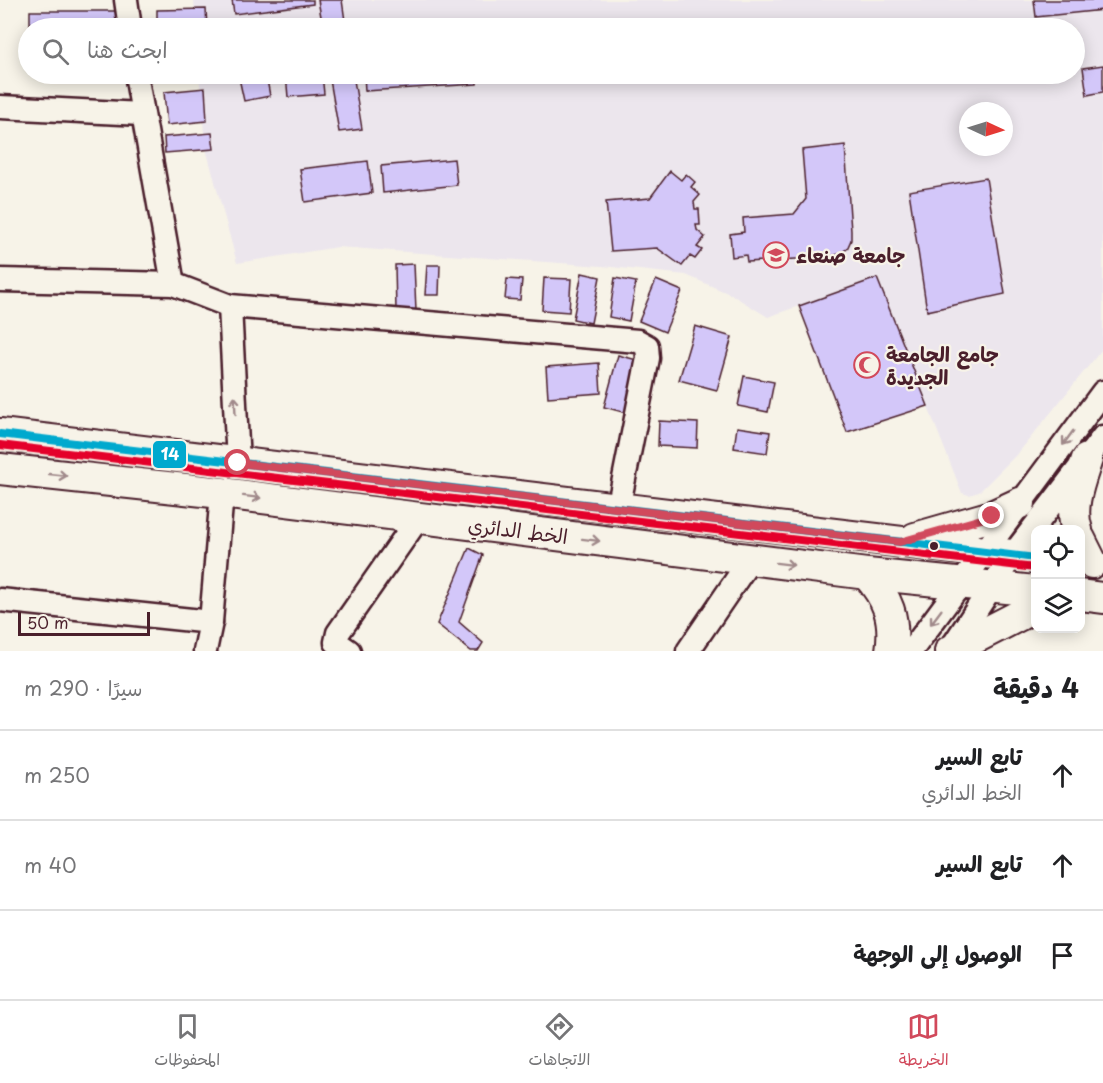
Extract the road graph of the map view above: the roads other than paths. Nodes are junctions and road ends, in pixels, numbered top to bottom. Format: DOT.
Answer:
graph roads {
  1 [pos="125,0"];
  2 [pos="128,18"];
  3 [pos="138,84"];
  4 [pos="0,107"];
  5 [pos="142,114"];
  6 [pos="0,279"];
  7 [pos="173,284"];
  8 [pos="230,306"];
  9 [pos="1103,392"];
  10 [pos="0,434"];
  11 [pos="1095,448"];
  12 [pos="238,463"];
  13 [pos="0,469"];
  14 [pos="222,493"];
  15 [pos="1020,503"];
  16 [pos="618,509"];
  17 [pos="418,517"];
  18 [pos="1076,525"];
  19 [pos="900,542"];
  20 [pos="1011,555"];
  21 [pos="750,560"];
  22 [pos="867,574"];
  23 [pos="962,584"];
  24 [pos="991,587"];
  25 [pos="1031,591"];
  26 [pos="1085,596"];
  27 [pos="1103,598"];
  28 [pos="0,600"];
  29 [pos="1031,607"];
  30 [pos="211,622"];
  31 [pos="205,651"];
  32 [pos="349,651"];
  33 [pos="688,651"];
  34 [pos="891,651"];
  35 [pos="910,651"];
  36 [pos="950,651"];
  1 -- 2 [label="street"];
  3 -- 5 [label="street"];
  4 -- 5 [label="street"];
  5 -- 7 [label="street"];
  6 -- 7 [label="street"];
  7 -- 8 [label="street"];
  12 -- 8 [label="street, one-way"];
  8 -- 16 [label="street"];
  9 -- 15 [label="street, one-way"];
  10 -- 12 [label="main road, الخط الدائري"];
  11 -- 18 [label="main road"];
  11 -- 20 [label="street"];
  12 -- 16 [label="main road, الخط الدائري"];
  13 -- 14 [label="main road, الخط الدائري, one-way"];
  14 -- 17 [label="main road, الخط الدائري, one-way"];
  14 -- 30 [label="street"];
  15 -- 19 [label="main road"];
  15 -- 20 [label="street"];
  16 -- 19 [label="main road, الخط الدائري"];
  17 -- 21 [label="main road, الخط الدائري, one-way"];
  17 -- 32 [label="street"];
  19 -- 20 [label="main road, الخط الدائري"];
  20 -- 23 [label="street"];
  20 -- 24 [label="street"];
  21 -- 22 [label="main road, الخط الدائري, one-way"];
  21 -- 33 [label="street"];
  22 -- 23 [label="main road, الخط الدائري"];
  22 -- 34 [label="main road"];
  23 -- 24 [label="main road, الخط الدائري"];
  23 -- 35 [label="street, one-way"];
  24 -- 25 [label="main road, الخط الدائري"];
  24 -- 36 [label="street"];
  26 -- 27 [label="main road"];
  28 -- 30 [label="street"];
  29 -- 36 [label="main road"];
  30 -- 31 [label="street"];
}
